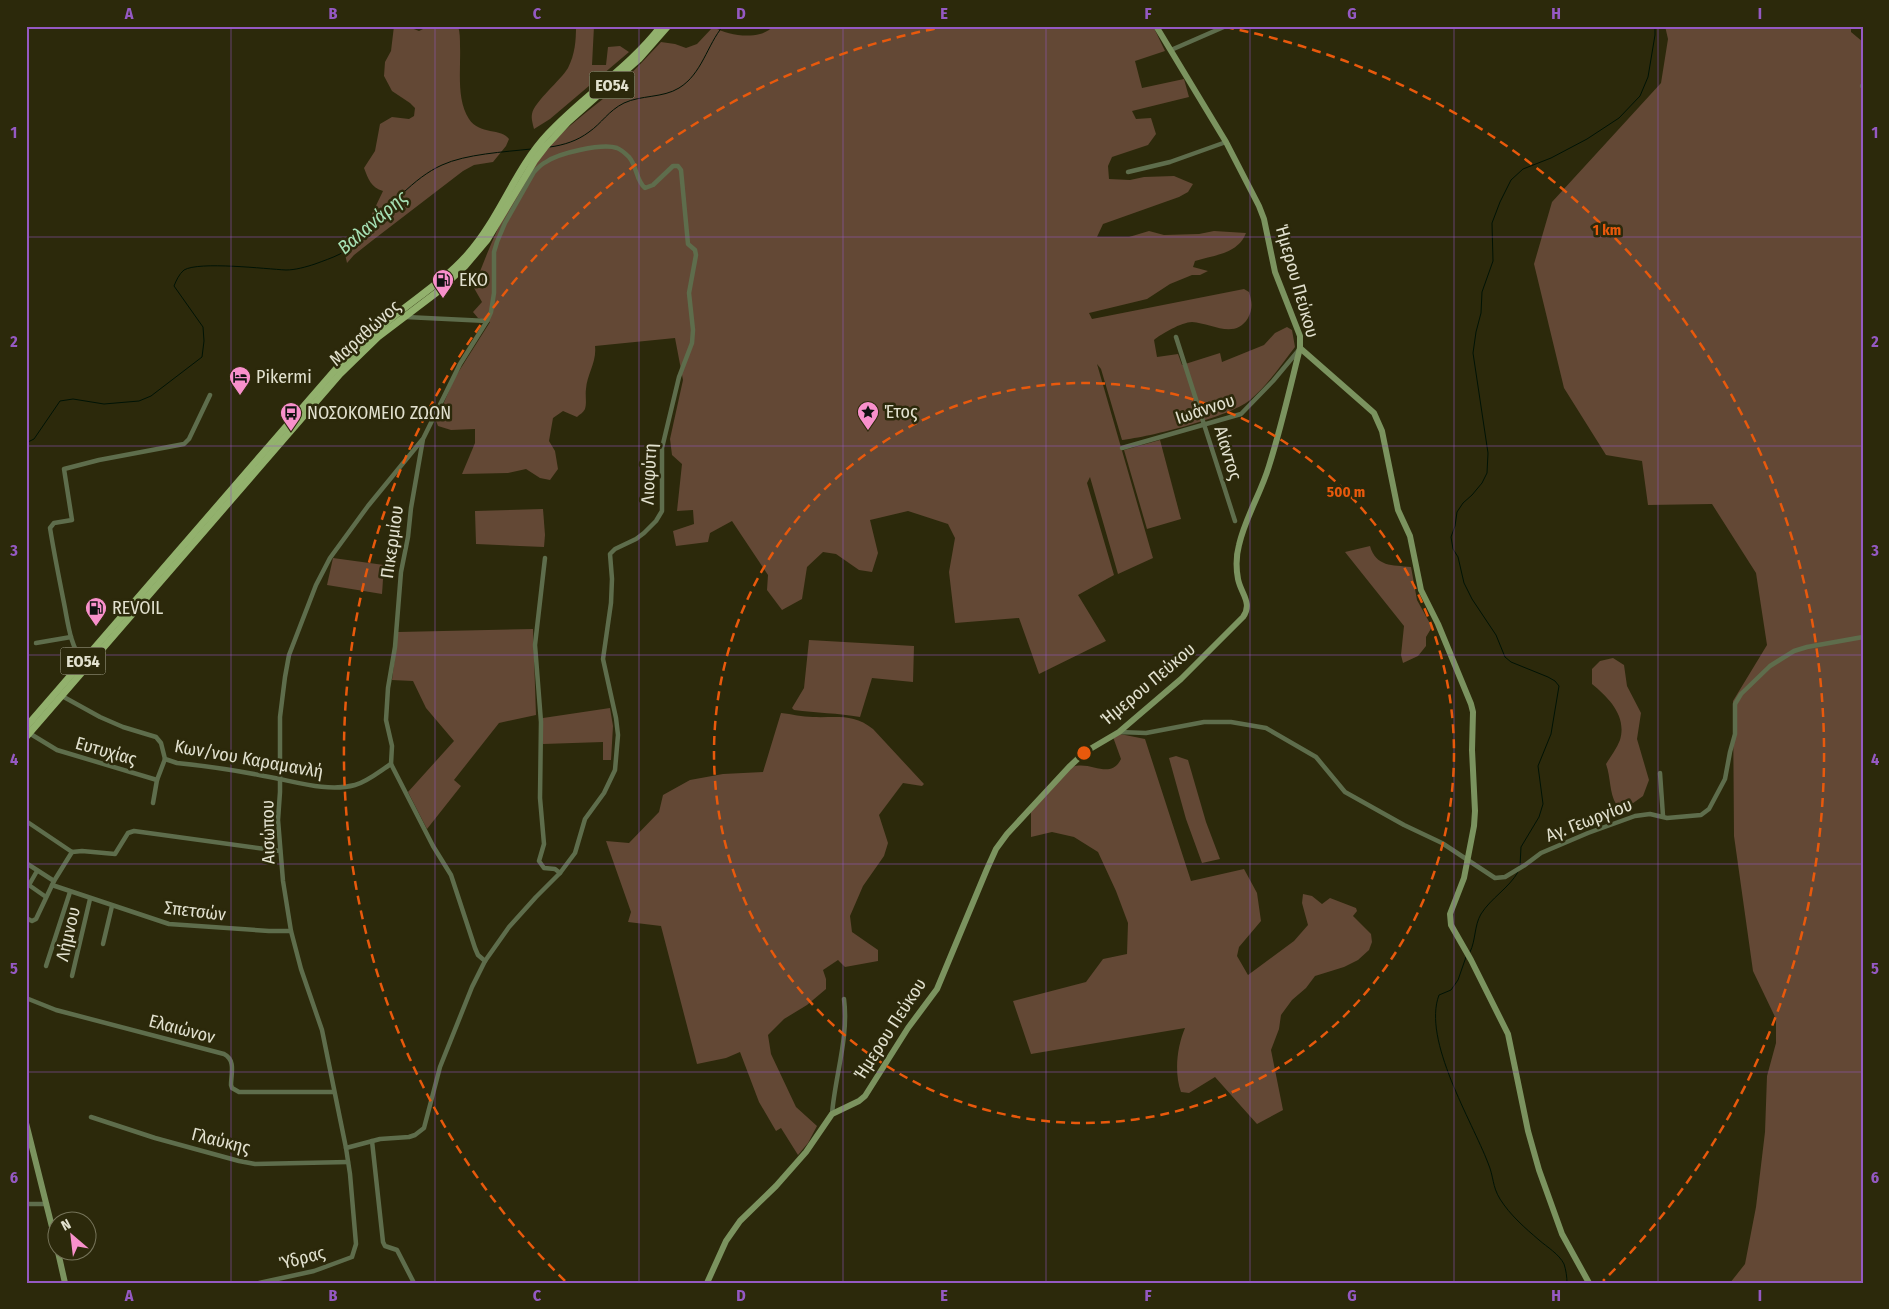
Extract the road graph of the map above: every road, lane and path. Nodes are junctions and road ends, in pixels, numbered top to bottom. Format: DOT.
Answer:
graph roads {
  1 [pos="660,26"];
  2 [pos="668,26"];
  3 [pos="1156,26"];
  4 [pos="1226,26"];
  5 [pos="1171,50"];
  6 [pos="549,137"];
  7 [pos="1226,142"];
  8 [pos="532,158"];
  9 [pos="676,165"];
  10 [pos="1128,172"];
  11 [pos="404,317"];
  12 [pos="488,321"];
  13 [pos="1176,337"];
  14 [pos="1300,348"];
  15 [pos="210,395"];
  16 [pos="1204,424"];
  17 [pos="423,440"];
  18 [pos="1122,448"];
  19 [pos="1235,521"];
  20 [pos="545,558"];
  21 [pos="71,637"];
  22 [pos="1863,637"];
  23 [pos="36,643"];
  24 [pos="83,661"];
  25 [pos="62,696"];
  26 [pos="1119,732"];
  27 [pos="27,733"];
  28 [pos="165,759"];
  29 [pos="391,764"];
  30 [pos="1660,773"];
  31 [pos="157,780"];
  32 [pos="281,780"];
  33 [pos="152,803"];
  34 [pos="1663,816"];
  35 [pos="26,821"];
  36 [pos="280,851"];
  37 [pos="72,852"];
  38 [pos="1468,860"];
  39 [pos="26,863"];
  40 [pos="37,870"];
  41 [pos="560,873"];
  42 [pos="53,883"];
  43 [pos="28,884"];
  44 [pos="70,892"];
  45 [pos="46,896"];
  46 [pos="90,899"];
  47 [pos="112,906"];
  48 [pos="26,918"];
  49 [pos="292,931"];
  50 [pos="103,944"];
  51 [pos="485,961"];
  52 [pos="46,966"];
  53 [pos="72,976"];
  54 [pos="26,998"];
  55 [pos="844,999"];
  56 [pos="334,1092"];
  57 [pos="832,1114"];
  58 [pos="91,1117"];
  59 [pos="26,1123"];
  60 [pos="372,1140"];
  61 [pos="346,1148"];
  62 [pos="348,1162"];
  63 [pos="26,1204"];
  64 [pos="47,1204"];
  65 [pos="49,1212"];
  66 [pos="352,1257"];
  67 [pos="60,1262"];
  68 [pos="65,1283"];
  69 [pos="259,1283"];
  70 [pos="414,1283"];
  71 [pos="707,1283"];
  72 [pos="1589,1283"];
  1 -- 6 [label="main road, Μαραθώνος / ΕΟ54"];
  2 -- 6 [label="main road, Μαραθώνος / ΕΟ54"];
  3 -- 5 [label="street, Ήμερου Πεύκου"];
  4 -- 5 [label="street"];
  5 -- 7 [label="street, Ήμερου Πεύκου"];
  6 -- 8 [label="main road, Μαραθώνος / ΕΟ54"];
  7 -- 10 [label="street"];
  7 -- 14 [label="street, Ήμερου Πεύκου"];
  8 -- 11 [label="main road, Μαραθώνος / ΕΟ54"];
  8 -- 24 [label="main road, Μαραθώνος / ΕΟ54"];
  9 -- 12 [label="street, Πικερμίου"];
  9 -- 41 [label="street, Λιοφύτη"];
  11 -- 12 [label="street"];
  11 -- 25 [label="main road, Μαραθώνος / ΕΟ54"];
  12 -- 17 [label="street, Πικερμίου"];
  13 -- 16 [label="street, Αίαντος"];
  14 -- 16 [label="street, Ιωάννου"];
  14 -- 26 [label="street, Ήμερου Πεύκου"];
  14 -- 38 [label="street"];
  15 -- 21 [label="street"];
  16 -- 18 [label="street, Ιωάννου"];
  16 -- 19 [label="street, Αίαντος"];
  17 -- 29 [label="street, Πικερμίου"];
  17 -- 32 [label="street, Αισώπου"];
  20 -- 41 [label="street"];
  21 -- 23 [label="street"];
  21 -- 24 [label="street"];
  22 -- 34 [label="street, Αγ. Γεωργίου"];
  24 -- 27 [label="main road, Μαραθώνος / ΕΟ54"];
  25 -- 27 [label="main road, Μαραθώνος / ΕΟ54"];
  25 -- 28 [label="street, Κων/νου Καραμανλή"];
  26 -- 38 [label="street"];
  26 -- 57 [label="street, Ήμερου Πεύκου"];
  27 -- 31 [label="street, Ευτυχίας"];
  28 -- 31 [label="street, Ευτυχίας"];
  28 -- 32 [label="street, Κων/νου Καραμανλή"];
  29 -- 32 [label="street, Κων/νου Καραμανλή"];
  29 -- 51 [label="street, Πικερμίου"];
  30 -- 34 [label="street"];
  31 -- 33 [label="street"];
  32 -- 36 [label="street, Αισώπου"];
  34 -- 38 [label="street, Αγ. Γεωργίου"];
  35 -- 37 [label="street"];
  36 -- 37 [label="street"];
  36 -- 49 [label="street, Αισώπου"];
  37 -- 42 [label="street"];
  38 -- 72 [label="street"];
  39 -- 40 [label="street, Σπετσών"];
  40 -- 42 [label="street, Σπετσών"];
  40 -- 43 [label="street"];
  41 -- 51 [label="street"];
  42 -- 44 [label="street, Σπετσών"];
  42 -- 45 [label="street"];
  43 -- 45 [label="street"];
  44 -- 46 [label="street, Σπετσών"];
  44 -- 52 [label="street"];
  45 -- 48 [label="street"];
  46 -- 47 [label="street, Σπετσών"];
  46 -- 53 [label="street, Λήμνου"];
  47 -- 49 [label="street, Σπετσών"];
  47 -- 50 [label="street"];
  49 -- 56 [label="street, Αισώπου"];
  51 -- 60 [label="street"];
  54 -- 56 [label="street, Ελαιώνον"];
  55 -- 57 [label="street"];
  56 -- 61 [label="street, Αισώπου"];
  57 -- 71 [label="street"];
  58 -- 62 [label="street, Γλαύκης"];
  59 -- 64 [label="street"];
  60 -- 61 [label="street"];
  60 -- 70 [label="street"];
  61 -- 62 [label="street, Αισώπου"];
  62 -- 66 [label="street, Αισώπου"];
  63 -- 64 [label="street"];
  64 -- 65 [label="street"];
  66 -- 69 [label="street, Ύδρας"];
  67 -- 68 [label="street"];
}
